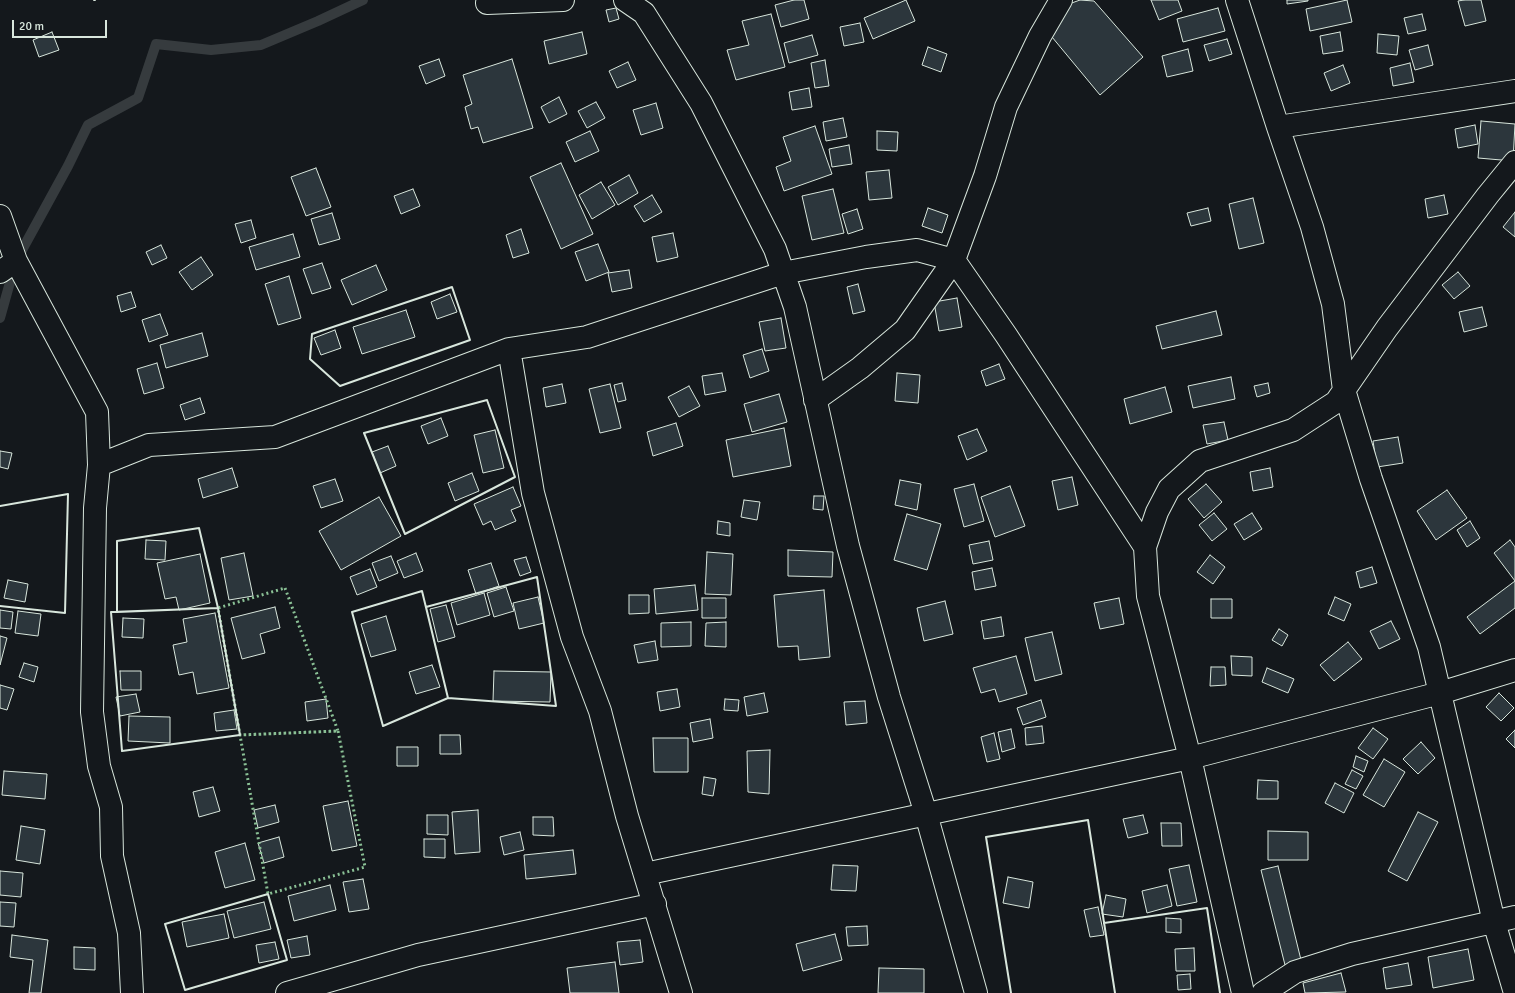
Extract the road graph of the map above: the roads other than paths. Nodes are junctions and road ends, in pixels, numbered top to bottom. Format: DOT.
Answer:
graph roads {
  1 [pos="563,0"];
  2 [pos="624,0"];
  3 [pos="1061,0"];
  4 [pos="1237,0"];
  5 [pos="487,3"];
  6 [pos="1515,91"];
  7 [pos="1278,127"];
  8 [pos="1515,162"];
  9 [pos="0,216"];
  10 [pos="954,260"];
  11 [pos="8,267"];
  12 [pos="783,273"];
  13 [pos="509,349"];
  14 [pos="1344,390"];
  15 [pos="815,400"];
  16 [pos="99,465"];
  17 [pos="1145,547"];
  18 [pos="1515,670"];
  19 [pos="1440,694"];
  20 [pos="1190,758"];
  21 [pos="926,814"];
  22 [pos="645,874"];
  23 [pos="656,908"];
  24 [pos="1515,918"];
  25 [pos="1494,922"];
  26 [pos="132,993"];
  27 [pos="287,993"];
  28 [pos="681,993"];
  29 [pos="976,993"];
  30 [pos="1243,993"];
  31 [pos="1263,993"];
  32 [pos="1514,993"];
  1 -- 5 [label="street"];
  2 -- 12 [label="street"];
  3 -- 10 [label="street"];
  4 -- 7 [label="street"];
  6 -- 7 [label="street"];
  7 -- 14 [label="street"];
  8 -- 14 [label="street"];
  9 -- 11 [label="street"];
  10 -- 12 [label="street"];
  10 -- 15 [label="street"];
  10 -- 17 [label="street"];
  11 -- 16 [label="street"];
  12 -- 13 [label="street"];
  12 -- 15 [label="street"];
  13 -- 16 [label="street"];
  13 -- 22 [label="street"];
  14 -- 17 [label="street"];
  14 -- 19 [label="street"];
  15 -- 21 [label="street"];
  16 -- 26 [label="street"];
  17 -- 20 [label="street"];
  18 -- 19 [label="street"];
  19 -- 20 [label="street"];
  19 -- 25 [label="street"];
  20 -- 21 [label="street"];
  20 -- 30 [label="street"];
  21 -- 22 [label="street"];
  21 -- 29 [label="street"];
  22 -- 23 [label="street"];
  23 -- 27 [label="street"];
  23 -- 28 [label="street"];
  24 -- 25 [label="street"];
  25 -- 31 [label="street"];
  25 -- 32 [label="street"];
}
